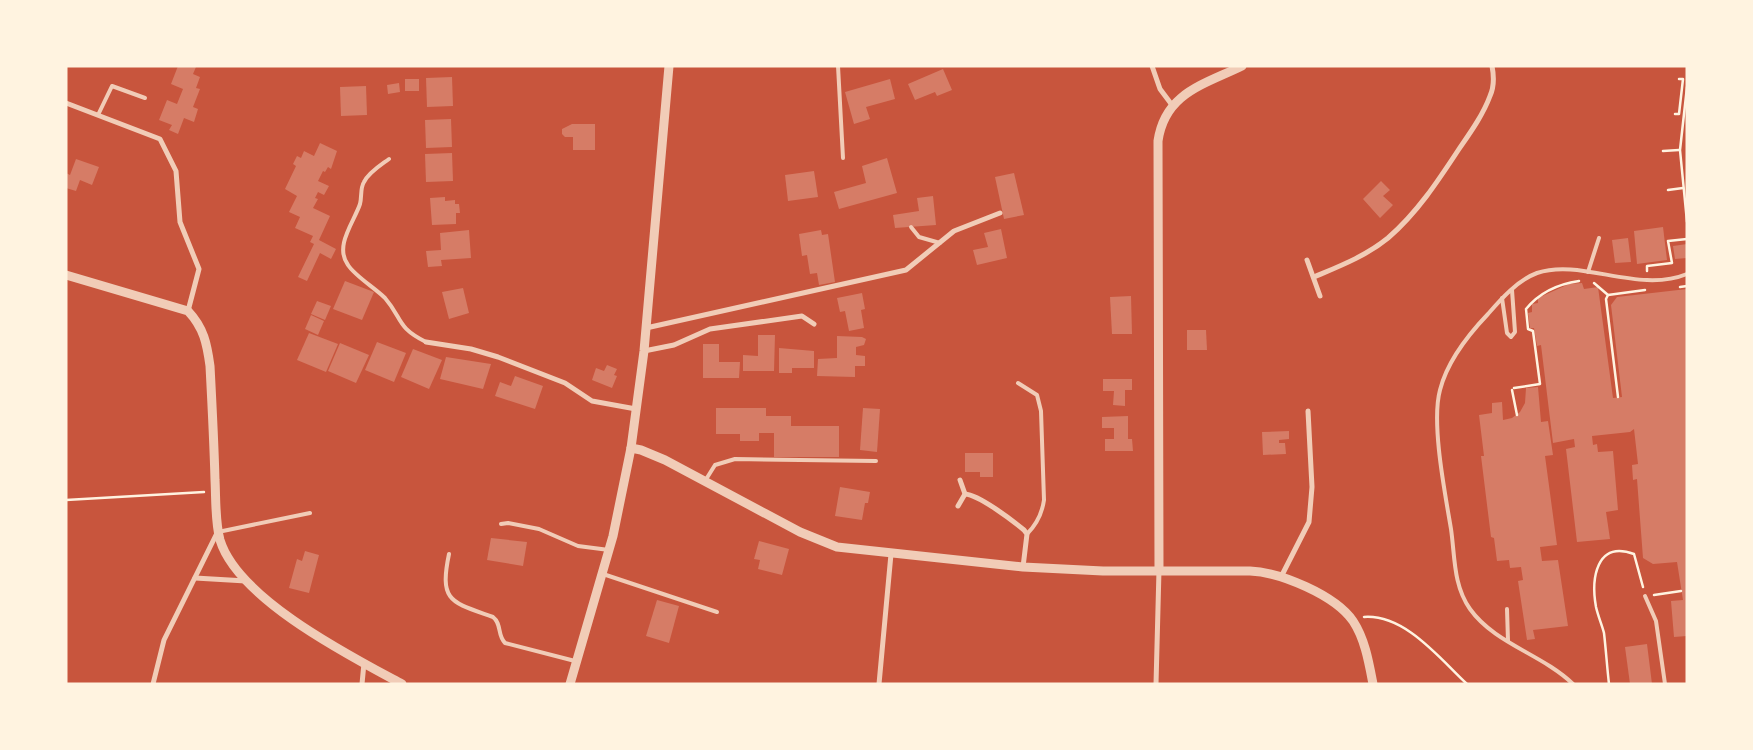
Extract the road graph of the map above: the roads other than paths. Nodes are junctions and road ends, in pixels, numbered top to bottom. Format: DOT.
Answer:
graph roads {
  1 [pos="669,66"];
  2 [pos="838,66"];
  3 [pos="1152,66"];
  4 [pos="1242,66"];
  5 [pos="1492,66"];
  6 [pos="145,98"];
  7 [pos="66,103"];
  8 [pos="1172,105"];
  9 [pos="98,115"];
  10 [pos="843,158"];
  11 [pos="390,159"];
  12 [pos="1000,213"];
  13 [pos="911,227"];
  14 [pos="1599,238"];
  15 [pos="940,244"];
  16 [pos="1307,260"];
  17 [pos="1588,272"];
  18 [pos="1687,274"];
  19 [pos="66,275"];
  20 [pos="1314,277"];
  21 [pos="1512,290"];
  22 [pos="1320,296"];
  23 [pos="1502,298"];
  24 [pos="188,311"];
  25 [pos="814,324"];
  26 [pos="646,328"];
  27 [pos="426,342"];
  28 [pos="644,351"];
  29 [pos="1018,383"];
  30 [pos="636,410"];
  31 [pos="1308,411"];
  32 [pos="631,448"];
  33 [pos="876,461"];
  34 [pos="960,480"];
  35 [pos="706,481"];
  36 [pos="965,494"];
  37 [pos="958,506"];
  38 [pos="310,512"];
  39 [pos="501,524"];
  40 [pos="218,532"];
  41 [pos="1027,534"];
  42 [pos="609,550"];
  43 [pos="450,554"];
  44 [pos="891,554"];
  45 [pos="1023,567"];
  46 [pos="1159,570"];
  47 [pos="602,574"];
  48 [pos="1281,577"];
  49 [pos="195,578"];
  50 [pos="247,581"];
  51 [pos="1645,596"];
  52 [pos="1507,609"];
  53 [pos="717,612"];
  54 [pos="1508,641"];
  55 [pos="577,662"];
  56 [pos="364,663"];
  57 [pos="152,684"];
  58 [pos="362,684"];
  59 [pos="402,684"];
  60 [pos="570,684"];
  61 [pos="879,684"];
  62 [pos="1156,684"];
  63 [pos="1373,684"];
  64 [pos="1573,684"];
  65 [pos="1665,684"];
  1 -- 26 [label="street"];
  2 -- 10 [label="lane"];
  3 -- 8 [label="street"];
  4 -- 8 [label="street"];
  5 -- 20 [label="street"];
  6 -- 9 [label="lane"];
  7 -- 9 [label="street"];
  8 -- 46 [label="street"];
  9 -- 24 [label="street"];
  11 -- 27 [label="lane"];
  12 -- 15 [label="street"];
  13 -- 15 [label="lane"];
  14 -- 17 [label="lane"];
  15 -- 26 [label="street"];
  16 -- 20 [label="street"];
  17 -- 18 [label="lane"];
  17 -- 21 [label="lane"];
  19 -- 24 [label="street"];
  20 -- 22 [label="street"];
  21 -- 23 [label="lane"];
  21 -- 23 [label="lane"];
  23 -- 54 [label="lane"];
  24 -- 40 [label="street"];
  25 -- 28 [label="street"];
  26 -- 28 [label="street"];
  27 -- 30 [label="street"];
  28 -- 30 [label="street"];
  29 -- 41 [label="lane"];
  30 -- 32 [label="street"];
  31 -- 48 [label="street"];
  32 -- 35 [label="street"];
  32 -- 42 [label="street"];
  33 -- 35 [label="lane"];
  34 -- 36 [label="street"];
  35 -- 44 [label="street"];
  36 -- 37 [label="street"];
  36 -- 41 [label="street"];
  38 -- 40 [label="lane"];
  39 -- 42 [label="lane"];
  40 -- 49 [label="street"];
  40 -- 50 [label="street"];
  41 -- 45 [label="street"];
  42 -- 47 [label="street"];
  43 -- 55 [label="lane"];
  44 -- 45 [label="street"];
  44 -- 61 [label="street"];
  45 -- 46 [label="street"];
  46 -- 48 [label="street"];
  46 -- 62 [label="street"];
  47 -- 53 [label="lane"];
  47 -- 55 [label="street"];
  48 -- 63 [label="street"];
  49 -- 50 [label="street"];
  49 -- 57 [label="street"];
  50 -- 56 [label="street"];
  51 -- 65 [label="lane"];
  52 -- 54 [label="lane"];
  54 -- 64 [label="lane"];
  55 -- 60 [label="street"];
  56 -- 58 [label="street"];
  56 -- 59 [label="street"];
}
